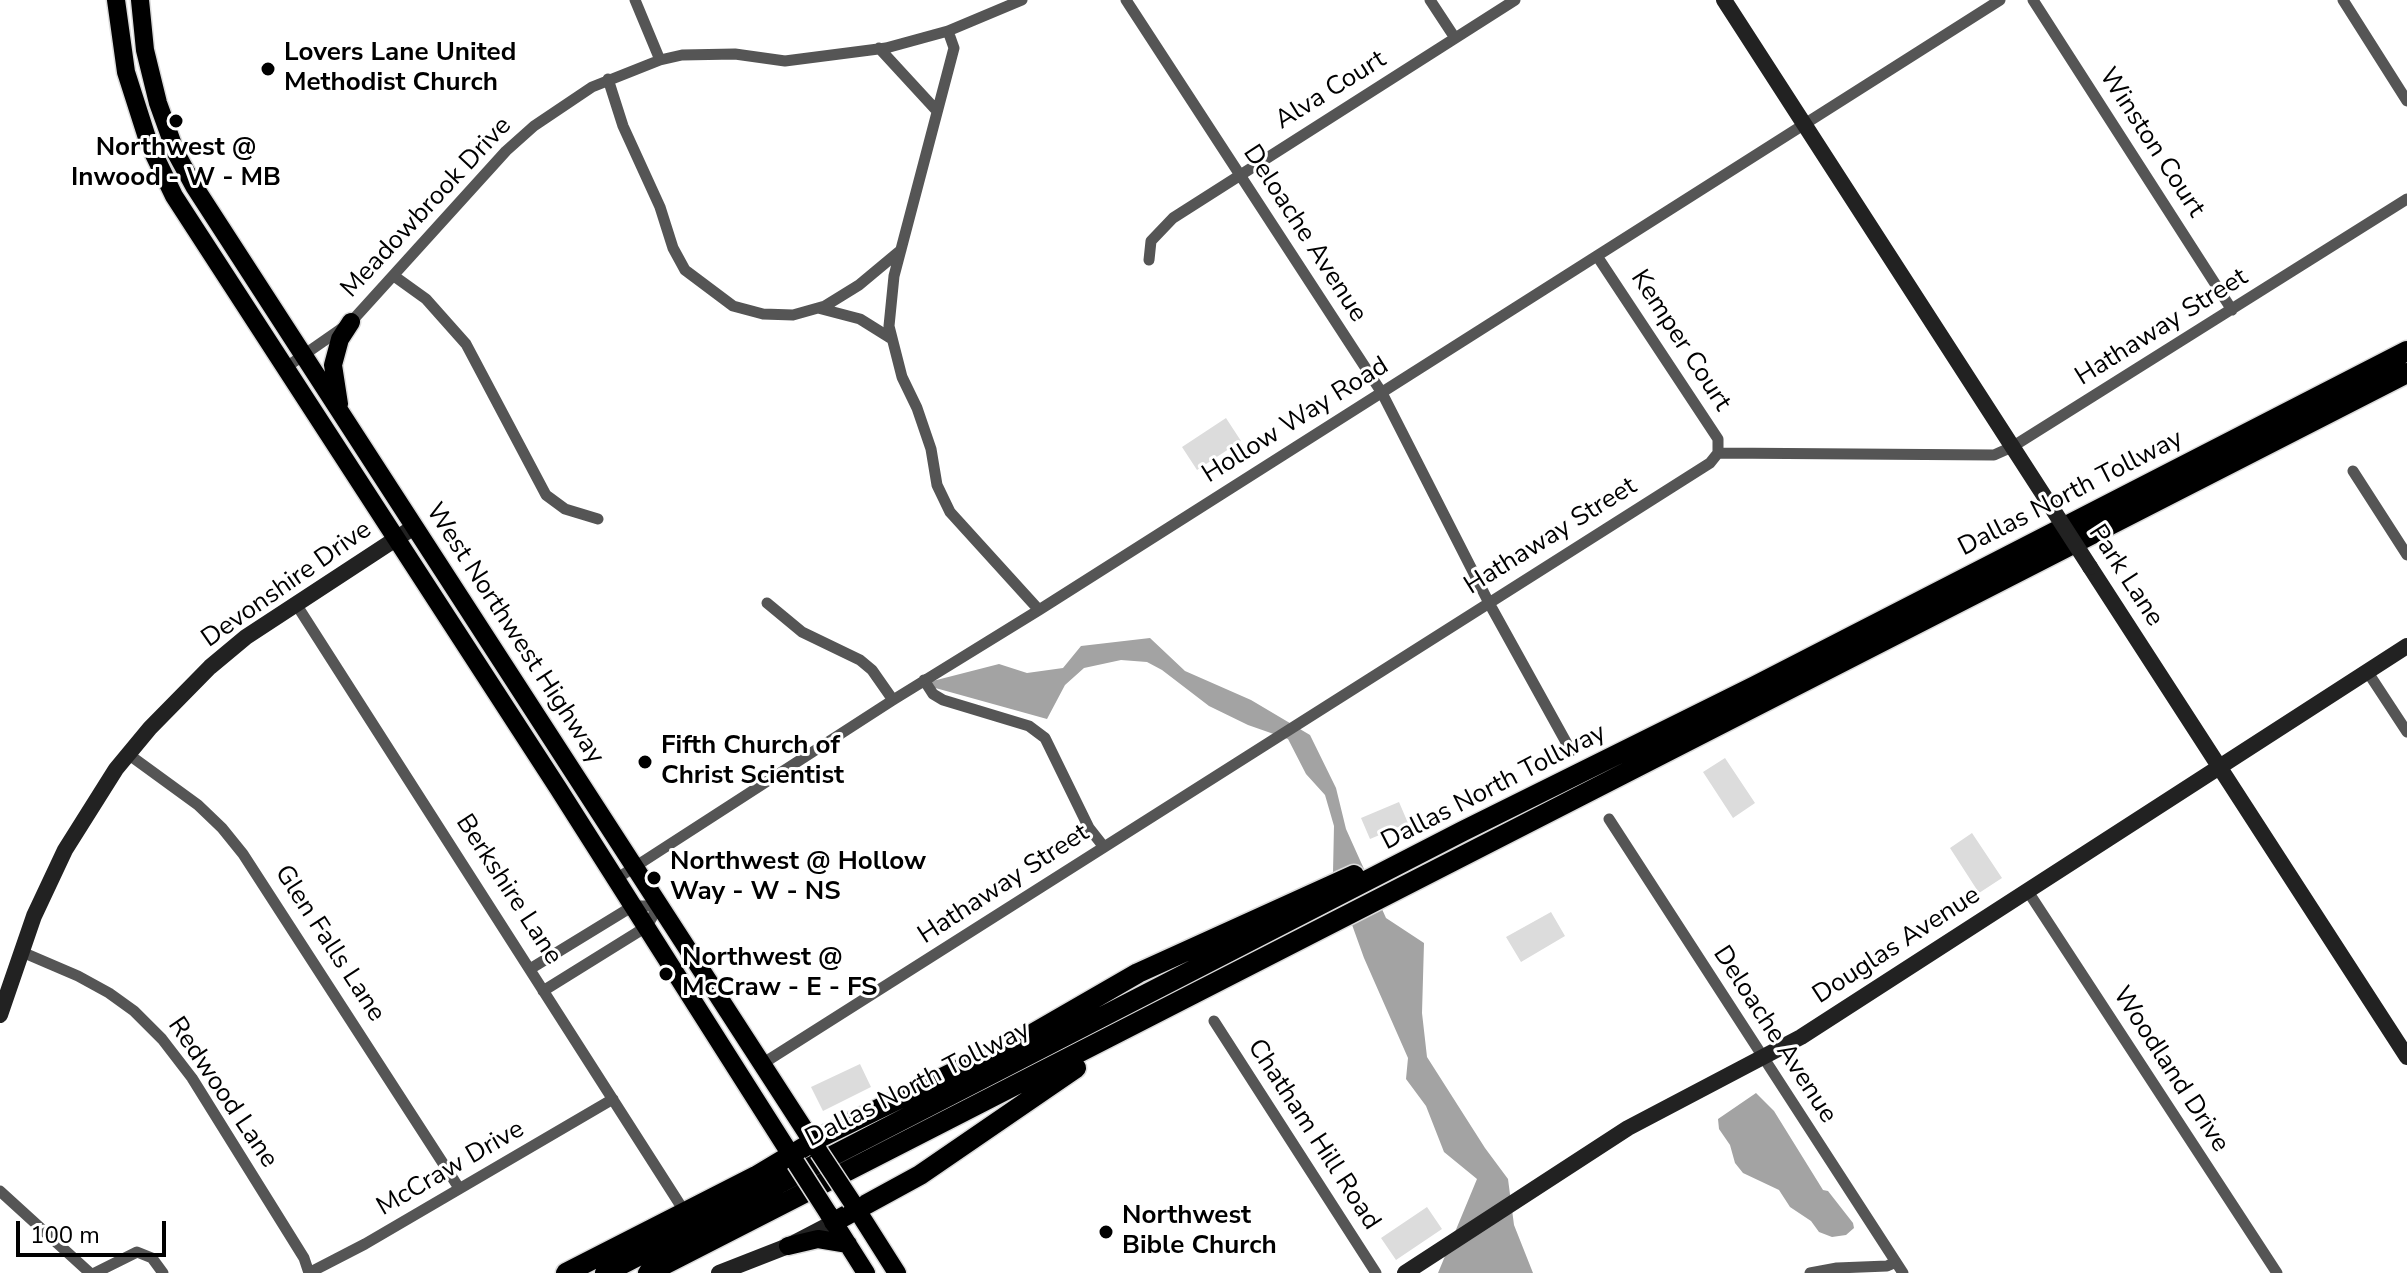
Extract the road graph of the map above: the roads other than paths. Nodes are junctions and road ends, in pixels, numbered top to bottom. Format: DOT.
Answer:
graph roads {
  1 [pos="116,0"];
  2 [pos="140,0"];
  3 [pos="635,0"];
  4 [pos="1022,0"];
  5 [pos="1126,0"];
  6 [pos="1430,0"];
  7 [pos="1515,0"];
  8 [pos="1724,0"];
  9 [pos="2000,0"];
  10 [pos="2033,0"];
  11 [pos="2343,0"];
  12 [pos="948,31"];
  13 [pos="1455,38"];
  14 [pos="879,48"];
  15 [pos="660,60"];
  16 [pos="608,79"];
  17 [pos="2407,101"];
  18 [pos="937,111"];
  19 [pos="1805,123"];
  20 [pos="1239,174"];
  21 [pos="194,186"];
  22 [pos="174,196"];
  23 [pos="2407,199"];
  24 [pos="903,249"];
  25 [pos="1597,256"];
  26 [pos="1149,260"];
  27 [pos="394,276"];
  28 [pos="817,308"];
  29 [pos="2232,310"];
  30 [pos="351,322"];
  31 [pos="892,339"];
  32 [pos="2407,351"];
  33 [pos="304,357"];
  34 [pos="285,368"];
  35 [pos="2407,373"];
  36 [pos="1382,393"];
  37 [pos="341,415"];
  38 [pos="2012,447"];
  39 [pos="1718,453"];
  40 [pos="2353,471"];
  41 [pos="598,519"];
  42 [pos="414,527"];
  43 [pos="395,540"];
  44 [pos="2407,555"];
  45 [pos="767,603"];
  46 [pos="1489,603"];
  47 [pos="296,604"];
  48 [pos="1039,610"];
  49 [pos="2407,646"];
  50 [pos="2367,671"];
  51 [pos="924,680"];
  52 [pos="893,700"];
  53 [pos="2407,732"];
  54 [pos="1571,751"];
  55 [pos="128,754"];
  56 [pos="2220,767"];
  57 [pos="1609,819"];
  58 [pos="1463,831"];
  59 [pos="1104,847"];
  60 [pos="634,868"];
  61 [pos="616,879"];
  62 [pos="2027,890"];
  63 [pos="633,906"];
  64 [pos="659,906"];
  65 [pos="646,927"];
  66 [pos="22,952"];
  67 [pos="530,969"];
  68 [pos="543,991"];
  69 [pos="0,1015"];
  70 [pos="1214,1021"];
  71 [pos="1142,1022"];
  72 [pos="2407,1057"];
  73 [pos="1763,1059"];
  74 [pos="762,1064"];
  75 [pos="613,1099"];
  76 [pos="816,1146"];
  77 [pos="793,1160"];
  78 [pos="459,1188"];
  79 [pos="0,1191"];
  80 [pos="679,1203"];
  81 [pos="855,1206"];
  82 [pos="831,1218"];
  83 [pos="848,1244"];
  84 [pos="788,1246"];
  85 [pos="1896,1262"];
  86 [pos="737,1269"];
  87 [pos="92,1273"];
  88 [pos="163,1273"];
  89 [pos="309,1273"];
  90 [pos="566,1273"];
  91 [pos="605,1273"];
  92 [pos="648,1273"];
  93 [pos="719,1273"];
  94 [pos="866,1273"];
  95 [pos="897,1273"];
  96 [pos="1376,1273"];
  97 [pos="1405,1273"];
  98 [pos="1810,1273"];
  99 [pos="1903,1273"];
  100 [pos="2277,1273"];
  1 -- 22 [label="main road, West Northwest Highway"];
  2 -- 21 [label="main road, West Northwest Highway"];
  3 -- 15 [label="street"];
  4 -- 12 [label="street, Meadowbrook Drive"];
  5 -- 20 [label="street, Deloache Avenue"];
  6 -- 13 [label="street"];
  7 -- 13 [label="street, Alva Court"];
  8 -- 19 [label="street, Park Lane"];
  9 -- 19 [label="street, Hollow Way Road"];
  10 -- 29 [label="street, Winston Court"];
  11 -- 17 [label="street"];
  12 -- 14 [label="street, Meadowbrook Drive"];
  12 -- 18 [label="street"];
  13 -- 20 [label="street, Alva Court"];
  14 -- 15 [label="street, Meadowbrook Drive"];
  14 -- 18 [label="street"];
  15 -- 16 [label="street, Meadowbrook Drive"];
  16 -- 27 [label="street, Meadowbrook Drive"];
  16 -- 28 [label="street"];
  18 -- 24 [label="street"];
  19 -- 25 [label="street, Hollow Way Road"];
  19 -- 38 [label="street, Park Lane"];
  20 -- 26 [label="street, Alva Court"];
  20 -- 36 [label="street, Deloache Avenue"];
  21 -- 22 [label="main road"];
  21 -- 33 [label="main road, West Northwest Highway"];
  22 -- 34 [label="main road, West Northwest Highway"];
  23 -- 29 [label="street, Hathaway Street"];
  24 -- 28 [label="street"];
  24 -- 31 [label="street"];
  25 -- 36 [label="street, Hollow Way Road"];
  25 -- 39 [label="street, Kemper Court"];
  27 -- 30 [label="street, Meadowbrook Drive"];
  27 -- 41 [label="street"];
  28 -- 31 [label="street"];
  29 -- 38 [label="street, Hathaway Street"];
  30 -- 33 [label="street, Meadowbrook Drive"];
  30 -- 37 [label="main road"];
  31 -- 48 [label="street"];
  32 -- 58 [label="highway, Dallas North Tollway"];
  33 -- 34 [label="street, Meadowbrook Drive"];
  33 -- 37 [label="main road, West Northwest Highway"];
  34 -- 43 [label="main road, West Northwest Highway"];
  35 -- 71 [label="highway, Dallas North Tollway"];
  36 -- 46 [label="street, Deloache Avenue"];
  36 -- 48 [label="street, Hollow Way Road"];
  37 -- 42 [label="main road, West Northwest Highway"];
  38 -- 39 [label="street, Hathaway Street"];
  38 -- 56 [label="street, Park Lane, bridge"];
  39 -- 46 [label="street, Hathaway Street"];
  40 -- 44 [label="street"];
  42 -- 43 [label="street, Devonshire Drive"];
  42 -- 60 [label="main road, West Northwest Highway"];
  43 -- 47 [label="street, Devonshire Drive"];
  43 -- 61 [label="main road, West Northwest Highway"];
  45 -- 52 [label="street"];
  46 -- 54 [label="street, Deloache Avenue"];
  46 -- 59 [label="street, Hathaway Street"];
  47 -- 55 [label="street, Devonshire Drive"];
  47 -- 67 [label="street, Berkshire Lane"];
  48 -- 51 [label="street, Hollow Way Road"];
  49 -- 50 [label="street, Douglas Avenue"];
  50 -- 53 [label="street"];
  50 -- 56 [label="street, Douglas Avenue"];
  51 -- 52 [label="street, Hollow Way Road"];
  51 -- 59 [label="street"];
  52 -- 60 [label="street, Hollow Way Road"];
  55 -- 66 [label="street, Devonshire Drive"];
  55 -- 78 [label="street, Glen Falls Lane"];
  56 -- 62 [label="street, Douglas Avenue"];
  56 -- 72 [label="street, Park Lane"];
  57 -- 73 [label="street, Deloache Avenue"];
  58 -- 76 [label="highway"];
  58 -- 91 [label="highway, Dallas North Tollway"];
  59 -- 74 [label="street, Hathaway Street"];
  60 -- 61 [label="street, Hollow Way Road"];
  60 -- 64 [label="main road, West Northwest Highway"];
  61 -- 63 [label="main road, West Northwest Highway"];
  62 -- 73 [label="street, Douglas Avenue"];
  62 -- 100 [label="street, Woodland Drive"];
  63 -- 64 [label="street"];
  63 -- 65 [label="main road, West Northwest Highway"];
  63 -- 67 [label="street"];
  64 -- 65 [label="street"];
  64 -- 74 [label="main road, West Northwest Highway"];
  65 -- 68 [label="street"];
  65 -- 77 [label="main road, West Northwest Highway"];
  66 -- 69 [label="street, Devonshire Drive"];
  66 -- 89 [label="street, Redwood Lane"];
  67 -- 68 [label="street, Berkshire Lane"];
  68 -- 75 [label="street, Berkshire Lane"];
  70 -- 96 [label="street, Chatham Hill Road"];
  71 -- 81 [label="highway"];
  71 -- 92 [label="highway, Dallas North Tollway"];
  73 -- 85 [label="street, Deloache Avenue"];
  73 -- 97 [label="street, Douglas Avenue"];
  74 -- 76 [label="main road, West Northwest Highway"];
  75 -- 78 [label="street, McCraw Drive"];
  75 -- 80 [label="street, Berkshire Lane"];
  76 -- 77 [label="highway"];
  76 -- 81 [label="main road, West Northwest Highway, bridge"];
  77 -- 82 [label="main road, West Northwest Highway, bridge"];
  77 -- 90 [label="highway"];
  78 -- 89 [label="street, McCraw Drive"];
  79 -- 87 [label="street"];
  81 -- 82 [label="highway"];
  81 -- 95 [label="main road, West Northwest Highway"];
  82 -- 83 [label="main road, West Northwest Highway"];
  82 -- 84 [label="street"];
  83 -- 84 [label="main road"];
  83 -- 94 [label="main road, West Northwest Highway"];
  84 -- 86 [label="street"];
  85 -- 98 [label="street"];
  85 -- 99 [label="street, Deloache Avenue"];
  86 -- 93 [label="street"];
  87 -- 88 [label="street"];
}
